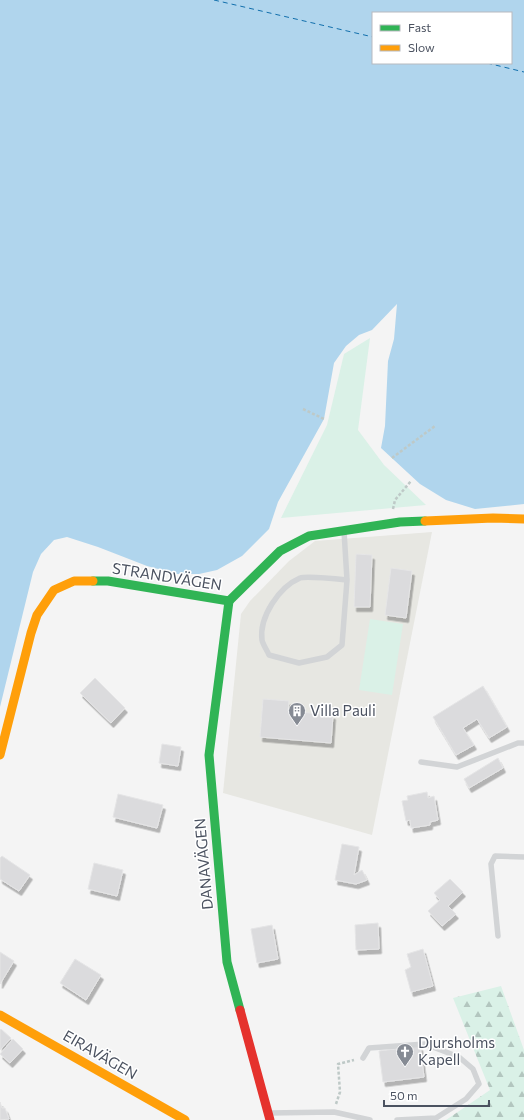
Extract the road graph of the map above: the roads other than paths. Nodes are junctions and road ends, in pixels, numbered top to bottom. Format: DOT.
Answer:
graph roads {
  1 [pos="524,519"];
  2 [pos="344,530"];
  3 [pos="347,580"];
  4 [pos="230,601"];
  5 [pos="524,743"];
  6 [pos="0,756"];
  7 [pos="421,762"];
  8 [pos="524,857"];
  9 [pos="498,936"];
  10 [pos="0,1015"];
  11 [pos="363,1058"];
  12 [pos="270,1117"];
  13 [pos="185,1120"];
  14 [pos="370,1120"];
  15 [pos="397,1120"];
  1 -- 2 [label="street, STRANDVÄGEN"];
  2 -- 3 [label="lane"];
  2 -- 4 [label="street, STRANDVÄGEN"];
  3 -- 3 [label="lane"];
  4 -- 6 [label="street, STRANDVÄGEN"];
  4 -- 12 [label="street, DANAVÄGEN"];
  5 -- 7 [label="lane"];
  8 -- 9 [label="lane"];
  10 -- 13 [label="street, EIRAVÄGEN"];
  11 -- 15 [label="lane"];
  12 -- 14 [label="lane"];
}
